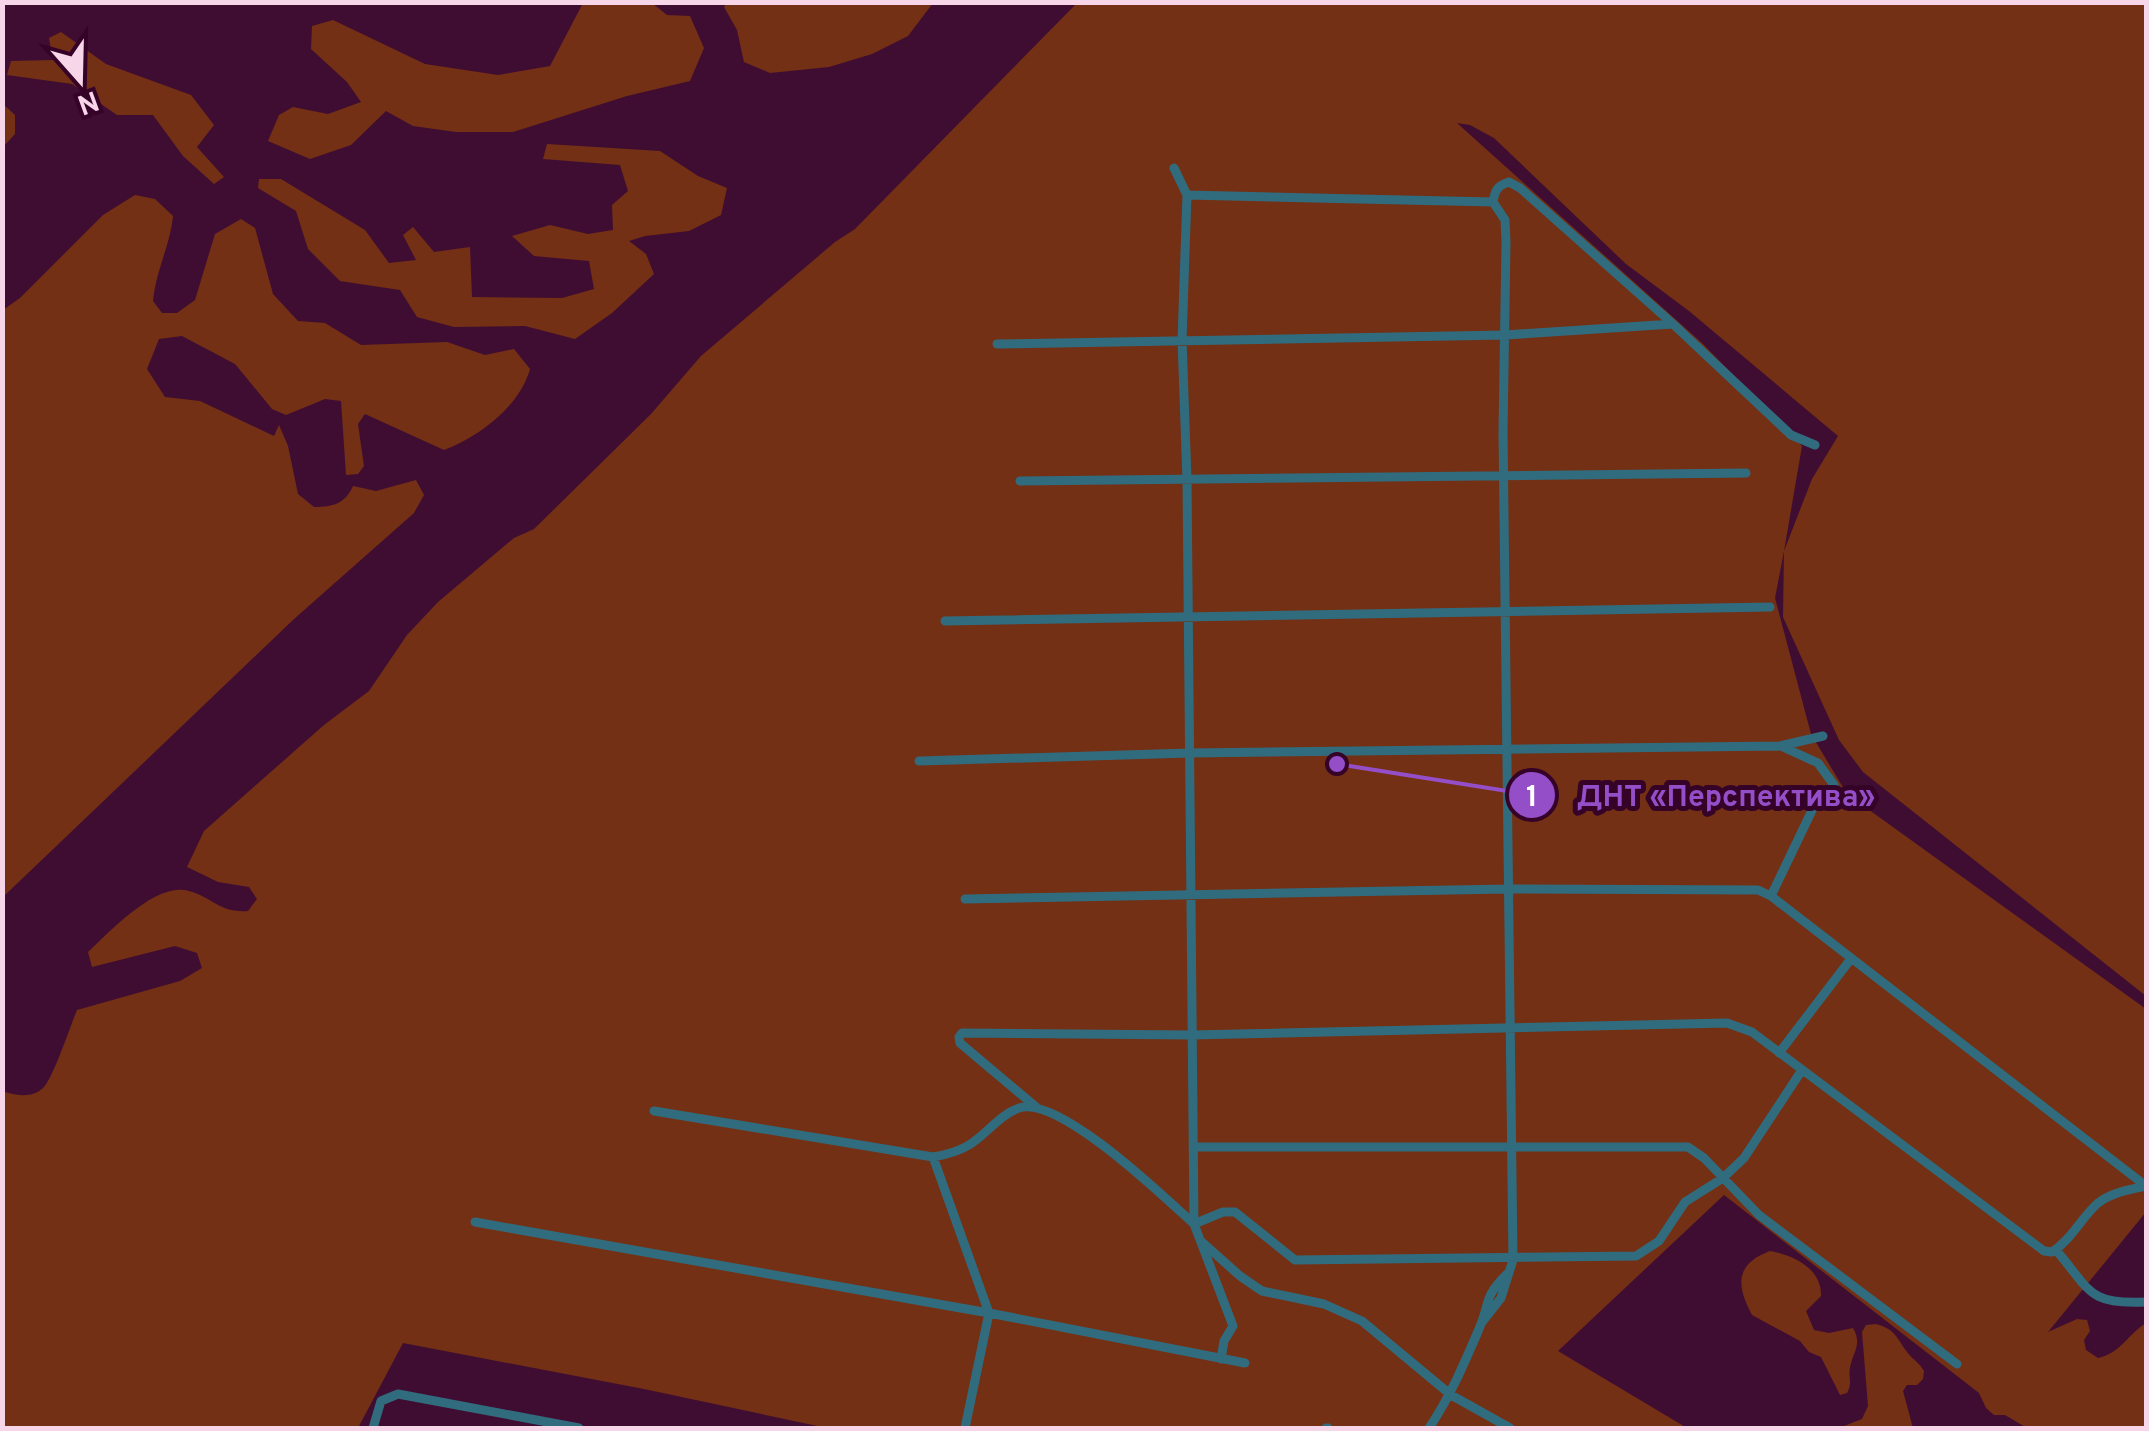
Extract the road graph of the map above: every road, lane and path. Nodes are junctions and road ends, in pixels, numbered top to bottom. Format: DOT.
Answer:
graph roads {
  1 [pos="1174,168"];
  2 [pos="1187,195"];
  3 [pos="1493,202"];
  4 [pos="1674,324"];
  5 [pos="1504,335"];
  6 [pos="1182,340"];
  7 [pos="997,344"];
  8 [pos="1814,445"];
  9 [pos="1746,473"];
  10 [pos="1503,476"];
  11 [pos="1187,480"];
  12 [pos="1020,481"];
  13 [pos="1770,608"];
  14 [pos="1504,614"];
  15 [pos="1189,619"];
  16 [pos="945,621"];
  17 [pos="1823,736"];
  18 [pos="1780,746"];
  19 [pos="1506,752"];
  20 [pos="1190,753"];
  21 [pos="919,760"];
  22 [pos="1507,889"];
  23 [pos="1192,894"];
  24 [pos="1772,896"];
  25 [pos="964,899"];
  26 [pos="1850,960"];
  27 [pos="1509,1028"];
  28 [pos="1192,1036"];
  29 [pos="1778,1053"];
  30 [pos="1802,1070"];
  31 [pos="1036,1107"];
  32 [pos="654,1111"];
  33 [pos="1511,1146"];
  34 [pos="1193,1147"];
  35 [pos="933,1157"];
  36 [pos="1723,1178"];
  37 [pos="2146,1187"];
  38 [pos="475,1222"];
  39 [pos="1194,1224"];
  40 [pos="1196,1236"];
  41 [pos="2056,1250"];
  42 [pos="1513,1260"];
  43 [pos="2146,1302"];
  44 [pos="988,1313"];
  45 [pos="1221,1359"];
  46 [pos="1245,1362"];
  47 [pos="1957,1364"];
  48 [pos="1451,1395"];
  49 [pos="372,1428"];
  50 [pos="580,1428"];
  51 [pos="964,1428"];
  52 [pos="1430,1428"];
  53 [pos="1510,1428"];
  1 -- 2 [label="street"];
  2 -- 3 [label="street"];
  2 -- 6 [label="street"];
  3 -- 4 [label="street"];
  3 -- 5 [label="street"];
  4 -- 5 [label="street"];
  4 -- 8 [label="street"];
  5 -- 6 [label="street"];
  5 -- 10 [label="street"];
  6 -- 7 [label="street"];
  6 -- 11 [label="street"];
  9 -- 10 [label="street"];
  10 -- 11 [label="street"];
  10 -- 14 [label="street"];
  11 -- 12 [label="street"];
  11 -- 15 [label="street"];
  13 -- 14 [label="street"];
  14 -- 15 [label="street"];
  14 -- 19 [label="street"];
  15 -- 16 [label="street"];
  15 -- 20 [label="street"];
  17 -- 18 [label="street"];
  18 -- 19 [label="street"];
  18 -- 24 [label="street"];
  19 -- 20 [label="street"];
  19 -- 22 [label="street"];
  20 -- 21 [label="street"];
  20 -- 23 [label="street"];
  22 -- 23 [label="street"];
  22 -- 24 [label="street"];
  22 -- 27 [label="street"];
  23 -- 25 [label="street"];
  23 -- 28 [label="street"];
  24 -- 26 [label="street"];
  26 -- 29 [label="street"];
  26 -- 37 [label="street"];
  27 -- 28 [label="street"];
  27 -- 29 [label="street"];
  27 -- 33 [label="street"];
  28 -- 31 [label="street"];
  28 -- 34 [label="street"];
  29 -- 30 [label="street"];
  30 -- 36 [label="street"];
  30 -- 41 [label="street"];
  31 -- 35 [label="street"];
  31 -- 39 [label="street"];
  32 -- 35 [label="street"];
  33 -- 34 [label="street"];
  33 -- 36 [label="street"];
  33 -- 42 [label="street"];
  34 -- 39 [label="street"];
  35 -- 44 [label="street"];
  36 -- 42 [label="street"];
  36 -- 47 [label="street"];
  37 -- 41 [label="street"];
  38 -- 44 [label="street"];
  39 -- 40 [label="street"];
  39 -- 42 [label="street"];
  40 -- 45 [label="street"];
  40 -- 48 [label="street"];
  41 -- 43 [label="street"];
  42 -- 48 [label="street"];
  44 -- 45 [label="street"];
  44 -- 51 [label="street"];
  45 -- 46 [label="street"];
  48 -- 52 [label="street"];
  48 -- 53 [label="street"];
  49 -- 50 [label="street"];
}
